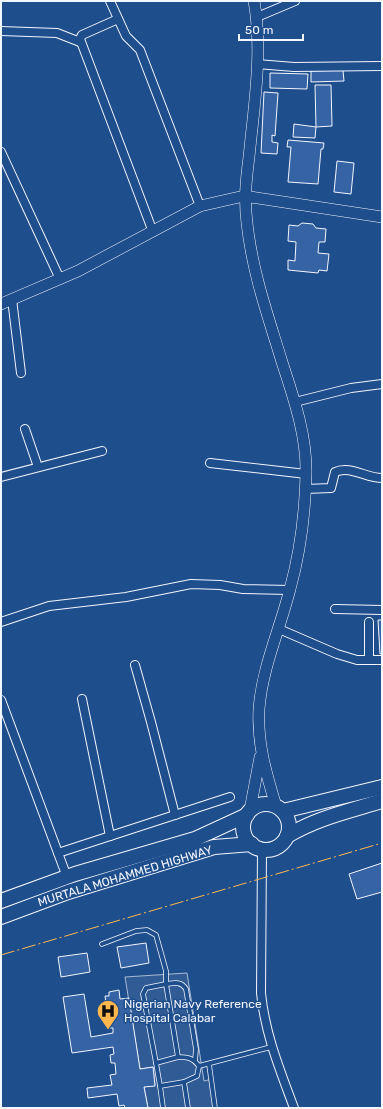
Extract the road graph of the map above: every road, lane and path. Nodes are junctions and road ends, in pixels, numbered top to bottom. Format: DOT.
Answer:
graph roads {
  1 [pos="110,1"];
  2 [pos="254,1"];
  3 [pos="295,1"];
  4 [pos="257,17"];
  5 [pos="118,19"];
  6 [pos="1,31"];
  7 [pos="80,42"];
  8 [pos="257,64"];
  9 [pos="382,66"];
  10 [pos="1,152"];
  11 [pos="244,196"];
  12 [pos="200,206"];
  13 [pos="382,217"];
  14 [pos="153,232"];
  15 [pos="60,279"];
  16 [pos="12,299"];
  17 [pos="1,304"];
  18 [pos="21,373"];
  19 [pos="382,384"];
  20 [pos="295,402"];
  21 [pos="25,429"];
  22 [pos="102,451"];
  23 [pos="210,463"];
  24 [pos="38,467"];
  25 [pos="306,474"];
  26 [pos="1,477"];
  27 [pos="382,478"];
  28 [pos="305,489"];
  29 [pos="290,590"];
  30 [pos="336,609"];
  31 [pos="382,610"];
  32 [pos="1,622"];
  33 [pos="369,622"];
  34 [pos="279,629"];
  35 [pos="369,660"];
  36 [pos="382,660"];
  37 [pos="135,665"];
  38 [pos="82,699"];
  39 [pos="1,700"];
  40 [pos="261,754"];
  41 [pos="382,788"];
  42 [pos="230,797"];
  43 [pos="382,801"];
  44 [pos="279,808"];
  45 [pos="249,812"];
  46 [pos="175,815"];
  47 [pos="110,836"];
  48 [pos="287,836"];
  49 [pos="257,847"];
  50 [pos="58,853"];
  51 [pos="66,877"];
  52 [pos="1,901"];
  53 [pos="1,917"];
  54 [pos="102,944"];
  55 [pos="166,984"];
  56 [pos="271,1047"];
  57 [pos="178,1057"];
  58 [pos="195,1060"];
  59 [pos="156,1063"];
  60 [pos="209,1064"];
  61 [pos="199,1066"];
  62 [pos="184,1082"];
  63 [pos="160,1086"];
  64 [pos="162,1108"];
  65 [pos="188,1108"];
  66 [pos="215,1108"];
  67 [pos="294,1108"];
  1 -- 5 [label="street"];
  2 -- 4 [label="street"];
  3 -- 4 [label="street"];
  4 -- 8 [label="street"];
  5 -- 7 [label="street"];
  5 -- 12 [label="street"];
  6 -- 7 [label="street"];
  7 -- 14 [label="street"];
  8 -- 9 [label="street"];
  8 -- 11 [label="street"];
  10 -- 15 [label="street"];
  11 -- 12 [label="street"];
  11 -- 13 [label="street"];
  11 -- 20 [label="street"];
  12 -- 14 [label="street"];
  14 -- 15 [label="street"];
  15 -- 16 [label="street"];
  16 -- 17 [label="street"];
  16 -- 18 [label="street"];
  19 -- 20 [label="street"];
  20 -- 25 [label="street"];
  21 -- 24 [label="street"];
  22 -- 24 [label="street"];
  23 -- 25 [label="street"];
  24 -- 26 [label="street"];
  25 -- 28 [label="street"];
  27 -- 28 [label="street"];
  28 -- 29 [label="street"];
  29 -- 32 [label="street"];
  29 -- 34 [label="street"];
  30 -- 31 [label="street"];
  33 -- 35 [label="street"];
  34 -- 35 [label="street"];
  34 -- 40 [label="street"];
  35 -- 36 [label="street"];
  37 -- 46 [label="street"];
  38 -- 47 [label="street"];
  39 -- 50 [label="street"];
  40 -- 44 [label="street"];
  40 -- 45 [label="street"];
  41 -- 44 [label="highway"];
  42 -- 46 [label="street"];
  43 -- 48 [label="highway"];
  44 -- 45 [label="highway"];
  44 -- 48 [label="highway"];
  45 -- 49 [label="highway"];
  45 -- 51 [label="highway, MURTALA MOHAMMED HIGHWAY"];
  46 -- 47 [label="street"];
  47 -- 50 [label="street"];
  48 -- 49 [label="highway"];
  49 -- 53 [label="highway, MURTALA MOHAMMED HIGHWAY"];
  49 -- 56 [label="street"];
  50 -- 51 [label="street"];
  51 -- 52 [label="highway, MURTALA MOHAMMED HIGHWAY"];
  54 -- 55 [label="lane"];
  55 -- 57 [label="lane"];
  55 -- 58 [label="lane"];
  55 -- 59 [label="lane"];
  56 -- 60 [label="lane"];
  56 -- 67 [label="street"];
  57 -- 58 [label="lane"];
  57 -- 59 [label="lane"];
  58 -- 61 [label="lane"];
  59 -- 63 [label="lane"];
  60 -- 61 [label="lane"];
  60 -- 66 [label="lane"];
  61 -- 62 [label="lane"];
  62 -- 63 [label="lane"];
  62 -- 65 [label="lane"];
  63 -- 64 [label="lane"];
}
